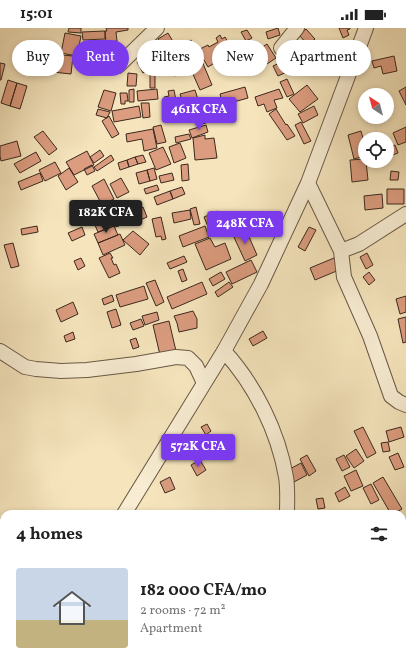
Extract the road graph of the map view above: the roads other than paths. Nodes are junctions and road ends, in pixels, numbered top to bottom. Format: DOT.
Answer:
graph roads {
  1 [pos="157,28"];
  2 [pos="297,28"];
  3 [pos="366,28"];
  4 [pos="288,40"];
  5 [pos="129,55"];
  6 [pos="308,183"];
  7 [pos="406,214"];
  8 [pos="341,251"];
  9 [pos="0,351"];
  10 [pos="224,351"];
  11 [pos="204,383"];
  12 [pos="406,406"];
  13 [pos="126,510"];
  14 [pos="287,510"];
  1 -- 5 [label="street"];
  2 -- 4 [label="street"];
  3 -- 6 [label="street"];
  6 -- 8 [label="street"];
  6 -- 10 [label="street"];
  7 -- 8 [label="street"];
  8 -- 12 [label="street"];
  9 -- 11 [label="street"];
  10 -- 11 [label="street"];
  10 -- 14 [label="street"];
  11 -- 13 [label="street"];
}
